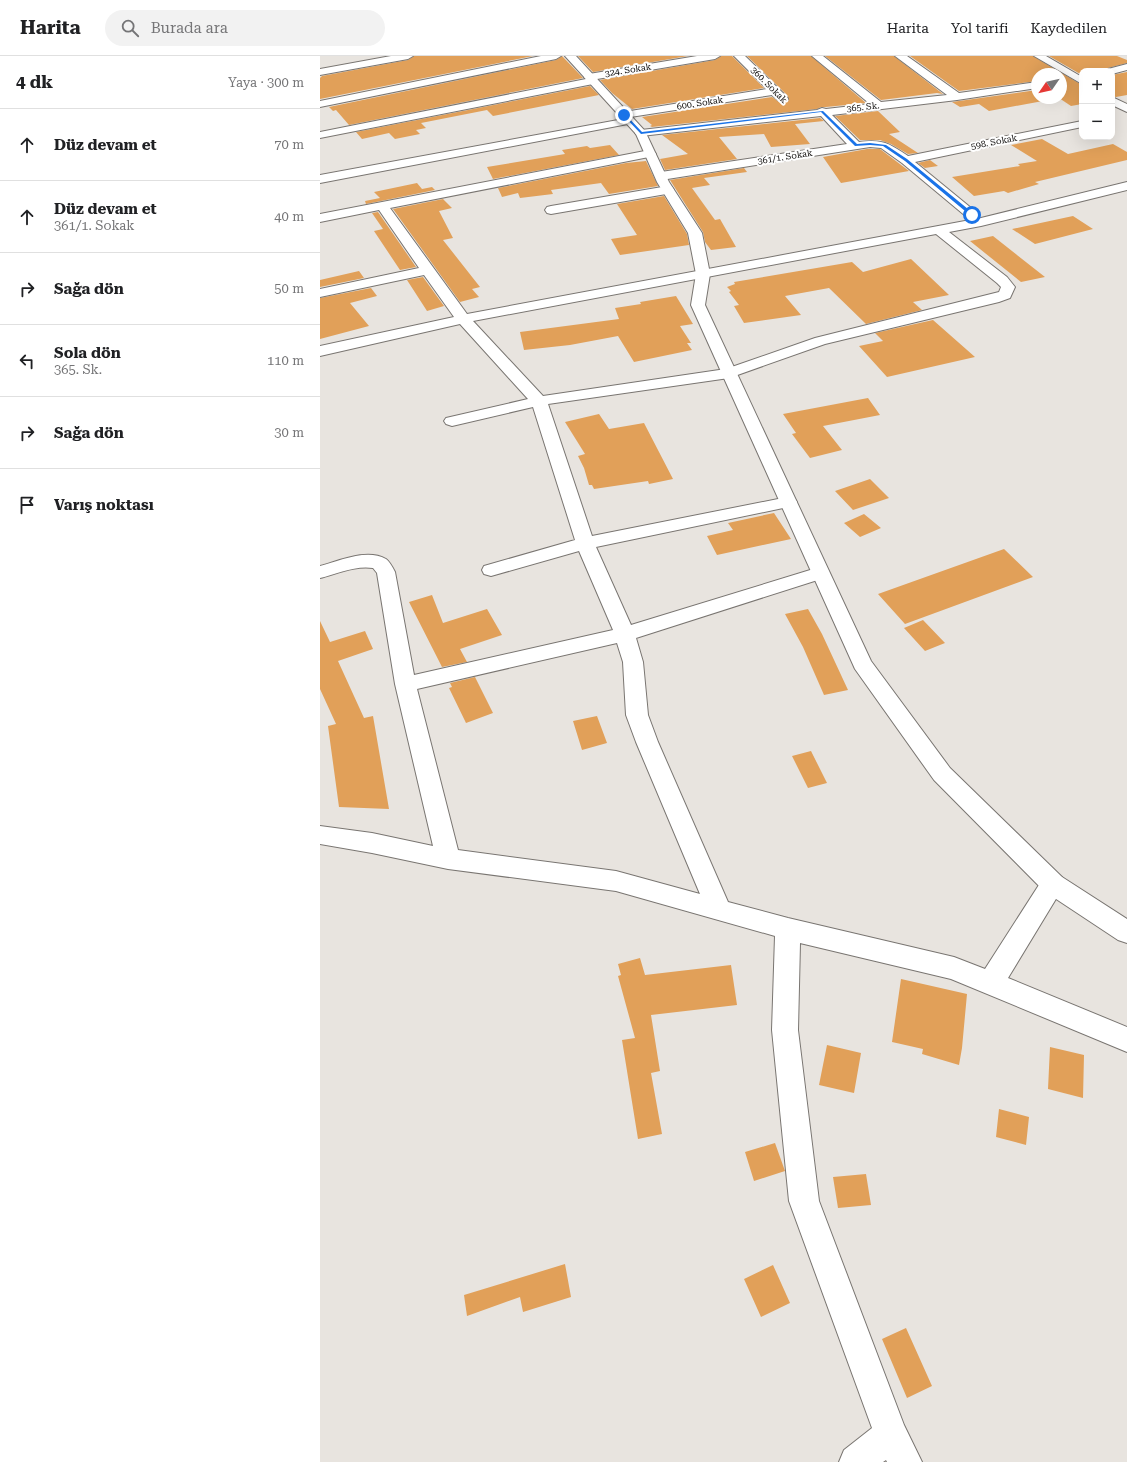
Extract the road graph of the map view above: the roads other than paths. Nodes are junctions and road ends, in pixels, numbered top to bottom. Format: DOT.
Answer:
graph roads {
  1 [pos="408,56"];
  2 [pos="556,56"];
  3 [pos="570,56"];
  4 [pos="714,56"];
  5 [pos="739,56"];
  6 [pos="817,56"];
  7 [pos="900,56"];
  8 [pos="1039,56"];
  9 [pos="638,60"];
  10 [pos="647,67"];
  11 [pos="1127,67"];
  12 [pos="1115,70"];
  13 [pos="320,72"];
  14 [pos="1079,78"];
  15 [pos="591,79"];
  16 [pos="1079,79"];
  17 [pos="1067,80"];
  18 [pos="1031,86"];
  19 [pos="775,91"];
  20 [pos="957,97"];
  21 [pos="320,104"];
  22 [pos="1115,104"];
  23 [pos="878,105"];
  24 [pos="822,111"];
  25 [pos="798,114"];
  26 [pos="1124,114"];
  27 [pos="627,118"];
  28 [pos="1079,125"];
  29 [pos="641,133"];
  30 [pos="320,135"];
  31 [pos="856,146"];
  32 [pos="650,154"];
  33 [pos="906,160"];
  34 [pos="661,176"];
  35 [pos="1127,176"];
  36 [pos="320,179"];
  37 [pos="1127,186"];
  38 [pos="668,190"];
  39 [pos="382,206"];
  40 [pos="551,210"];
  41 [pos="972,215"];
  42 [pos="320,218"];
  43 [pos="938,230"];
  44 [pos="701,268"];
  45 [pos="428,270"];
  46 [pos="320,293"];
  47 [pos="463,318"];
  48 [pos="320,351"];
  49 [pos="729,373"];
  50 [pos="539,401"];
  51 [pos="452,421"];
  52 [pos="788,502"];
  53 [pos="585,542"];
  54 [pos="491,570"];
  55 [pos="320,572"];
  56 [pos="820,573"];
  57 [pos="624,634"];
  58 [pos="405,684"];
  59 [pos="320,835"];
  60 [pos="448,859"];
  61 [pos="1053,884"];
  62 [pos="719,910"];
  63 [pos="788,929"];
  64 [pos="1127,932"];
  65 [pos="990,984"];
  66 [pos="1127,1040"];
  67 [pos="898,1448"];
  68 [pos="856,1462"];
  1 -- 13 [label="street"];
  2 -- 21 [label="street"];
  3 -- 15 [label="street"];
  4 -- 10 [label="street, 324. Sokak"];
  5 -- 19 [label="street, 360. Sokak"];
  6 -- 23 [label="street"];
  7 -- 20 [label="street"];
  8 -- 14 [label="street"];
  9 -- 10 [label="street"];
  10 -- 15 [label="street, 324. Sokak"];
  11 -- 12 [label="street"];
  15 -- 27 [label="street"];
  15 -- 30 [label="street, 324. Sokak"];
  16 -- 17 [label="street"];
  18 -- 20 [label="street, 365. Sk."];
  19 -- 25 [label="street, 360. Sokak"];
  19 -- 27 [label="street, 600. Sokak"];
  20 -- 23 [label="street, 365. Sk."];
  22 -- 26 [label="street"];
  23 -- 24 [label="street, 365. Sk."];
  24 -- 25 [label="street, 365. Sk."];
  24 -- 31 [label="street"];
  25 -- 29 [label="street, 365. Sk."];
  27 -- 29 [label="street"];
  27 -- 36 [label="street, 600. Sokak"];
  28 -- 33 [label="street, 598. Sokak"];
  29 -- 32 [label="street"];
  31 -- 33 [label="street, 361/1. Sokak"];
  31 -- 34 [label="street, 361/1. Sokak"];
  32 -- 34 [label="street"];
  32 -- 39 [label="street"];
  33 -- 41 [label="street, 361/1. Sokak"];
  34 -- 38 [label="street"];
  35 -- 41 [label="street"];
  37 -- 43 [label="street"];
  38 -- 40 [label="street"];
  38 -- 44 [label="street"];
  39 -- 42 [label="street"];
  39 -- 45 [label="street"];
  41 -- 44 [label="street"];
  43 -- 44 [label="street"];
  43 -- 49 [label="street"];
  44 -- 47 [label="street"];
  44 -- 49 [label="street"];
  45 -- 46 [label="street"];
  45 -- 47 [label="street"];
  47 -- 48 [label="street"];
  47 -- 50 [label="street"];
  49 -- 50 [label="street"];
  49 -- 52 [label="street"];
  50 -- 51 [label="street"];
  50 -- 53 [label="street"];
  52 -- 53 [label="street"];
  52 -- 56 [label="street"];
  53 -- 54 [label="street"];
  53 -- 57 [label="street"];
  55 -- 58 [label="street"];
  56 -- 57 [label="street"];
  56 -- 61 [label="street"];
  57 -- 58 [label="street"];
  57 -- 62 [label="street"];
  58 -- 60 [label="street"];
  59 -- 60 [label="street"];
  60 -- 62 [label="street"];
  61 -- 64 [label="street"];
  61 -- 65 [label="street"];
  62 -- 63 [label="street"];
  63 -- 65 [label="street"];
  63 -- 67 [label="street"];
  65 -- 66 [label="street"];
  67 -- 68 [label="street"];
}
